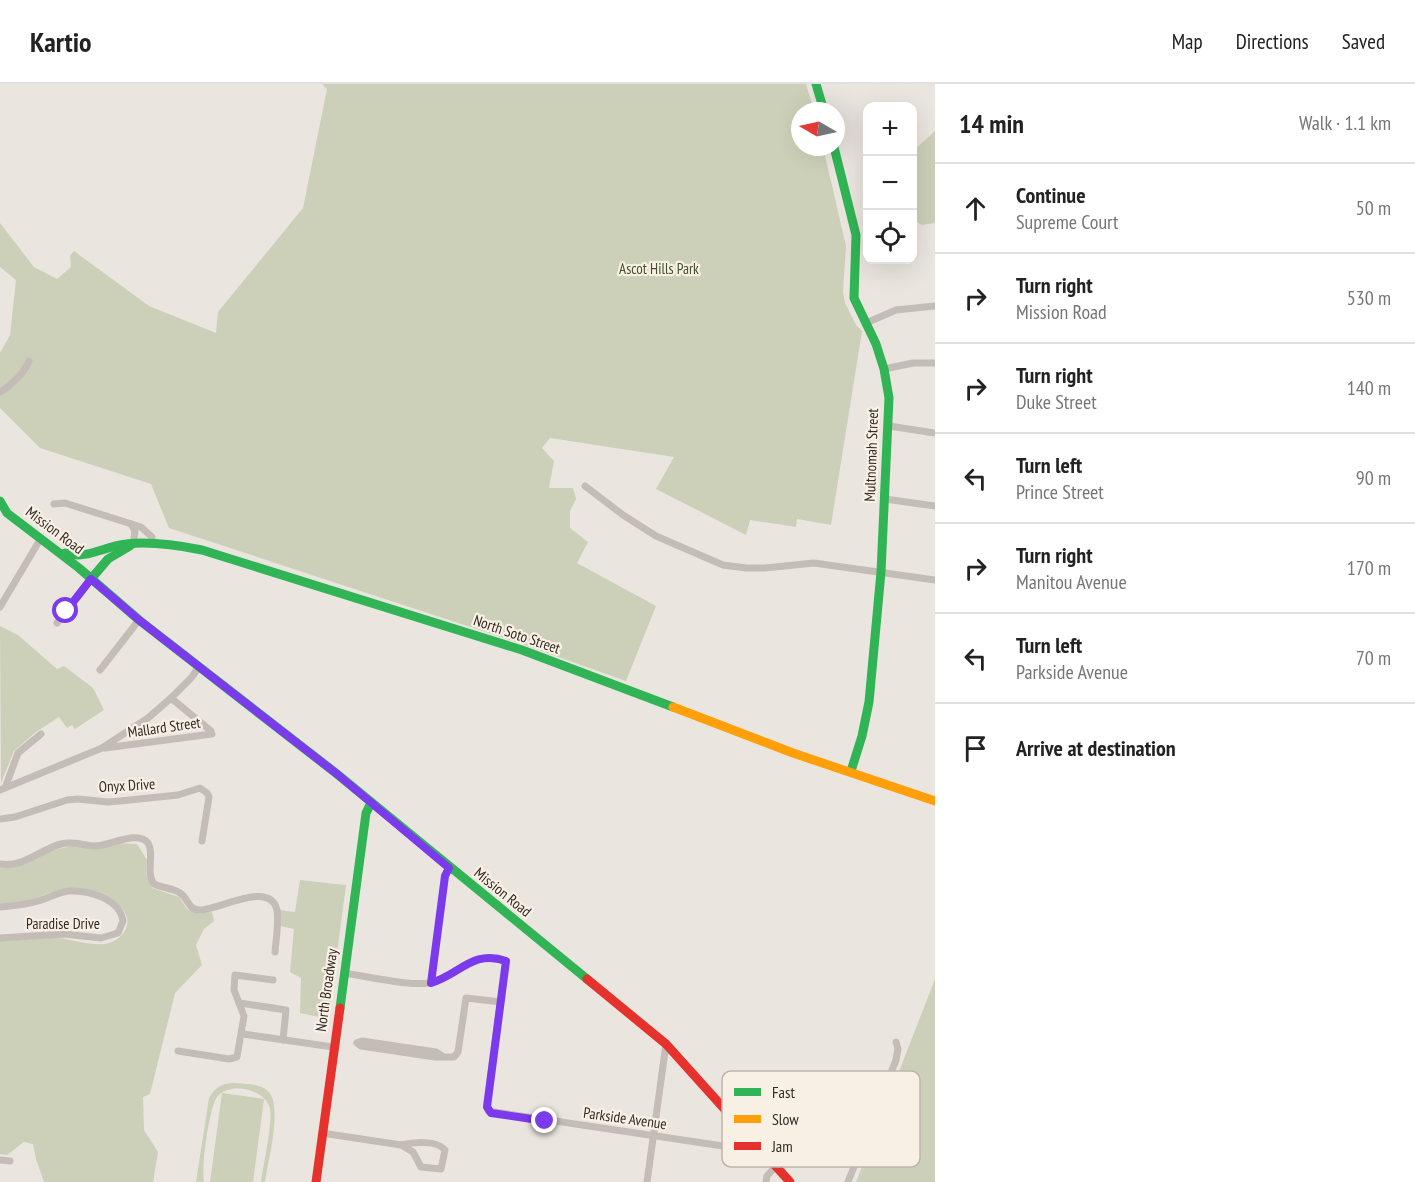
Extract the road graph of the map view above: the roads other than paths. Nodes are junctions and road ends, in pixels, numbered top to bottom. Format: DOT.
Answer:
graph roads {
  1 [pos="816,84"];
  2 [pos="821,102"];
  3 [pos="836,156"];
  4 [pos="935,306"];
  5 [pos="866,323"];
  6 [pos="29,361"];
  7 [pos="935,363"];
  8 [pos="884,369"];
  9 [pos="0,392"];
  10 [pos="889,426"];
  11 [pos="935,433"];
  12 [pos="585,486"];
  13 [pos="885,499"];
  14 [pos="0,501"];
  15 [pos="54,504"];
  16 [pos="935,506"];
  17 [pos="4,513"];
  18 [pos="131,524"];
  19 [pos="41,538"];
  20 [pos="152,544"];
  21 [pos="133,545"];
  22 [pos="54,547"];
  23 [pos="880,572"];
  24 [pos="91,579"];
  25 [pos="935,580"];
  26 [pos="0,606"];
  27 [pos="139,620"];
  28 [pos="57,623"];
  29 [pos="199,666"];
  30 [pos="100,670"];
  31 [pos="171,698"];
  32 [pos="41,734"];
  33 [pos="102,748"];
  34 [pos="851,771"];
  35 [pos="2,789"];
  36 [pos="935,801"];
  37 [pos="371,803"];
  38 [pos="0,819"];
  39 [pos="202,841"];
  40 [pos="0,864"];
  41 [pos="449,868"];
  42 [pos="0,907"];
  43 [pos="0,938"];
  44 [pos="275,952"];
  45 [pos="344,973"];
  46 [pos="273,980"];
  47 [pos="431,983"];
  48 [pos="501,1002"];
  49 [pos="240,1003"];
  50 [pos="243,1034"];
  51 [pos="283,1040"];
  52 [pos="896,1042"];
  53 [pos="666,1044"];
  54 [pos="333,1047"];
  55 [pos="178,1051"];
  56 [pos="441,1055"];
  57 [pos="892,1071"];
  58 [pos="722,1106"];
  59 [pos="322,1133"];
  60 [pos="653,1135"];
  61 [pos="401,1145"];
  62 [pos="722,1146"];
  63 [pos="0,1160"];
  64 [pos="10,1161"];
  65 [pos="775,1167"];
  66 [pos="777,1167"];
  67 [pos="854,1167"];
  68 [pos="316,1182"];
  69 [pos="647,1182"];
  70 [pos="766,1182"];
  71 [pos="790,1182"];
  72 [pos="848,1182"];
  1 -- 2 [label="main road"];
  3 -- 5 [label="main road, Multnomah Street"];
  4 -- 5 [label="street"];
  5 -- 8 [label="main road, Multnomah Street"];
  6 -- 9 [label="street"];
  7 -- 8 [label="street"];
  8 -- 10 [label="main road, Multnomah Street"];
  10 -- 11 [label="street"];
  10 -- 13 [label="main road, Multnomah Street"];
  12 -- 23 [label="street"];
  13 -- 16 [label="street"];
  13 -- 23 [label="main road, Multnomah Street"];
  14 -- 17 [label="main road, Mission Road"];
  15 -- 18 [label="street"];
  17 -- 19 [label="main road, Mission Road"];
  18 -- 20 [label="street"];
  18 -- 21 [label="street"];
  19 -- 22 [label="main road, Mission Road"];
  19 -- 26 [label="street"];
  20 -- 21 [label="main road, North Soto Street"];
  20 -- 34 [label="main road, North Soto Street"];
  21 -- 22 [label="main road"];
  21 -- 24 [label="main road, North Soto Street"];
  22 -- 24 [label="main road, Mission Road"];
  23 -- 25 [label="street"];
  23 -- 34 [label="main road, Multnomah Street"];
  24 -- 27 [label="main road, Mission Road"];
  24 -- 28 [label="street"];
  27 -- 29 [label="main road, Mission Road"];
  27 -- 30 [label="street"];
  29 -- 31 [label="street"];
  29 -- 37 [label="main road, Mission Road"];
  31 -- 33 [label="street"];
  31 -- 33 [label="street, Mallard Street"];
  32 -- 35 [label="street"];
  33 -- 35 [label="street"];
  34 -- 36 [label="main road, North Soto Street"];
  37 -- 41 [label="main road, Mission Road"];
  37 -- 45 [label="main road, North Broadway"];
  38 -- 39 [label="street, Onyx Drive"];
  40 -- 44 [label="street"];
  41 -- 47 [label="street"];
  41 -- 53 [label="main road, Mission Road"];
  42 -- 43 [label="street, Paradise Drive"];
  45 -- 47 [label="street"];
  45 -- 54 [label="main road, North Broadway"];
  46 -- 49 [label="street"];
  47 -- 48 [label="street"];
  48 -- 56 [label="street"];
  48 -- 60 [label="street, Parkside Avenue"];
  49 -- 50 [label="street"];
  49 -- 51 [label="street"];
  50 -- 51 [label="street"];
  50 -- 55 [label="street"];
  51 -- 54 [label="street"];
  52 -- 57 [label="street"];
  53 -- 58 [label="main road, Mission Road"];
  53 -- 60 [label="street"];
  54 -- 59 [label="main road, North Broadway"];
  56 -- 56 [label="street"];
  59 -- 61 [label="street"];
  59 -- 68 [label="main road, North Broadway"];
  60 -- 62 [label="street, Parkside Avenue"];
  60 -- 69 [label="street"];
  61 -- 61 [label="street"];
  63 -- 64 [label="street"];
  65 -- 70 [label="street"];
  66 -- 71 [label="main road, Mission Road"];
  67 -- 72 [label="street"];
}
